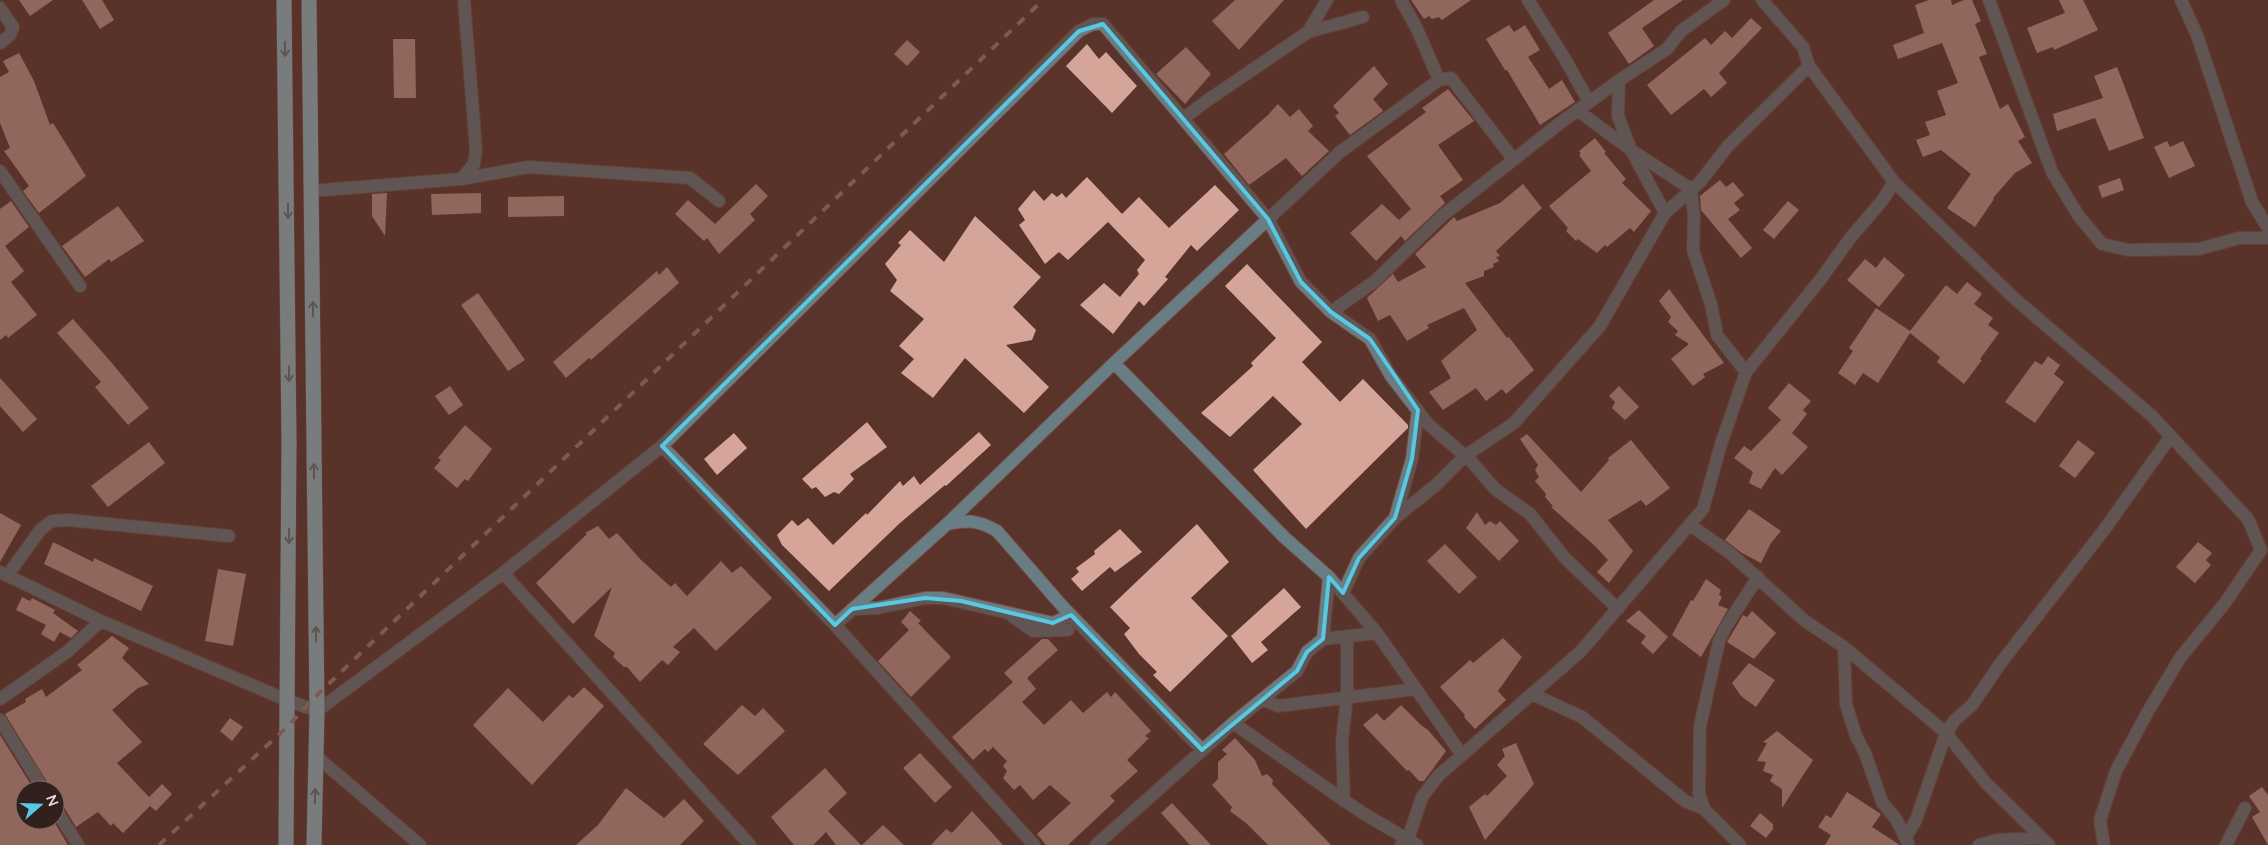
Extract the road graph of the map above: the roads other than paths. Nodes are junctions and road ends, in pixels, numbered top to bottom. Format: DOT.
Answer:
graph roads {
  1 [pos="284,0"];
  2 [pos="309,0"];
  3 [pos="464,0"];
  4 [pos="1327,0"];
  5 [pos="1401,0"];
  6 [pos="1528,0"];
  7 [pos="1724,0"];
  8 [pos="1762,0"];
  9 [pos="1988,0"];
  10 [pos="2182,0"];
  11 [pos="0,8"];
  12 [pos="1363,17"];
  13 [pos="1308,32"];
  14 [pos="0,43"];
  15 [pos="1808,66"];
  16 [pos="1439,80"];
  17 [pos="1620,80"];
  18 [pos="1589,102"];
  19 [pos="1577,110"];
  20 [pos="1183,119"];
  21 [pos="1631,150"];
  22 [pos="1514,160"];
  23 [pos="0,170"];
  24 [pos="461,180"];
  25 [pos="1894,182"];
  26 [pos="1691,189"];
  27 [pos="311,191"];
  28 [pos="719,201"];
  29 [pos="1664,213"];
  30 [pos="1268,219"];
  31 [pos="2268,228"];
  32 [pos="2268,238"];
  33 [pos="80,286"];
  34 [pos="1331,312"];
  35 [pos="1114,363"];
  36 [pos="1746,372"];
  37 [pos="1418,410"];
  38 [pos="2171,436"];
  39 [pos="662,446"];
  40 [pos="1464,456"];
  41 [pos="1395,518"];
  42 [pos="947,524"];
  43 [pos="1690,525"];
  44 [pos="229,536"];
  45 [pos="503,573"];
  46 [pos="3,574"];
  47 [pos="1329,577"];
  48 [pos="1758,577"];
  49 [pos="1343,593"];
  50 [pos="852,609"];
  51 [pos="1618,609"];
  52 [pos="1009,614"];
  53 [pos="1071,615"];
  54 [pos="101,621"];
  55 [pos="834,625"];
  56 [pos="1068,630"];
  57 [pos="1377,633"];
  58 [pos="1347,636"];
  59 [pos="1323,639"];
  60 [pos="1844,646"];
  61 [pos="1416,689"];
  62 [pos="1532,694"];
  63 [pos="1347,696"];
  64 [pos="0,699"];
  65 [pos="1262,699"];
  66 [pos="289,701"];
  67 [pos="317,710"];
  68 [pos="0,720"];
  69 [pos="1233,723"];
  70 [pos="1946,733"];
  71 [pos="1202,750"];
  72 [pos="1462,754"];
  73 [pos="316,756"];
  74 [pos="38,780"];
  75 [pos="1344,801"];
  76 [pos="2245,808"];
  77 [pos="1704,809"];
  78 [pos="65,824"];
  79 [pos="1907,841"];
  80 [pos="2045,841"];
  81 [pos="1409,843"];
  82 [pos="78,845"];
  83 [pos="286,845"];
  84 [pos="314,845"];
  85 [pos="420,845"];
  86 [pos="750,845"];
  87 [pos="1034,845"];
  88 [pos="1096,845"];
  89 [pos="1740,845"];
  90 [pos="1979,845"];
  91 [pos="2104,845"];
  92 [pos="2226,845"];
  1 -- 66 [label="highway, one-way"];
  2 -- 27 [label="highway"];
  3 -- 24 [label="street"];
  4 -- 13 [label="street"];
  5 -- 16 [label="street"];
  6 -- 18 [label="street"];
  7 -- 17 [label="street"];
  8 -- 15 [label="street"];
  9 -- 32 [label="street"];
  10 -- 31 [label="street"];
  11 -- 14 [label="street"];
  12 -- 13 [label="street"];
  13 -- 20 [label="street"];
  15 -- 25 [label="street"];
  15 -- 26 [label="street"];
  16 -- 22 [label="street"];
  16 -- 30 [label="street"];
  17 -- 18 [label="street"];
  17 -- 21 [label="street"];
  18 -- 19 [label="street"];
  19 -- 21 [label="street"];
  19 -- 22 [label="street"];
  20 -- 30 [label="street"];
  20 -- 39 [label="street"];
  21 -- 26 [label="street"];
  21 -- 29 [label="street"];
  22 -- 34 [label="street"];
  23 -- 33 [label="street"];
  24 -- 27 [label="street"];
  24 -- 28 [label="street"];
  25 -- 36 [label="street"];
  25 -- 38 [label="street"];
  26 -- 29 [label="street"];
  26 -- 36 [label="street"];
  67 -- 27 [label="highway, one-way"];
  29 -- 40 [label="street"];
  30 -- 34 [label="street"];
  30 -- 35 [label="street"];
  34 -- 37 [label="street"];
  35 -- 42 [label="street"];
  35 -- 47 [label="street"];
  36 -- 43 [label="street"];
  37 -- 40 [label="street"];
  37 -- 41 [label="street"];
  38 -- 70 [label="street"];
  38 -- 91 [label="street"];
  39 -- 45 [label="street"];
  39 -- 55 [label="street"];
  40 -- 41 [label="street"];
  40 -- 51 [label="street"];
  41 -- 49 [label="street"];
  42 -- 50 [label="street"];
  42 -- 53 [label="street"];
  43 -- 48 [label="street"];
  43 -- 51 [label="street"];
  44 -- 46 [label="street"];
  45 -- 67 [label="street"];
  45 -- 86 [label="street"];
  46 -- 54 [label="street"];
  47 -- 49 [label="street"];
  47 -- 59 [label="street"];
  48 -- 60 [label="street"];
  48 -- 77 [label="street"];
  49 -- 57 [label="street"];
  50 -- 52 [label="street"];
  50 -- 55 [label="street"];
  51 -- 62 [label="street"];
  52 -- 53 [label="street"];
  52 -- 56 [label="street"];
  53 -- 71 [label="street"];
  54 -- 64 [label="street"];
  54 -- 66 [label="street"];
  55 -- 87 [label="street"];
  57 -- 58 [label="street"];
  57 -- 61 [label="street"];
  58 -- 59 [label="street"];
  58 -- 63 [label="street"];
  59 -- 65 [label="street"];
  60 -- 70 [label="street"];
  60 -- 79 [label="street"];
  61 -- 63 [label="street"];
  61 -- 72 [label="street"];
  62 -- 72 [label="street"];
  62 -- 77 [label="street"];
  63 -- 65 [label="street"];
  63 -- 75 [label="street"];
  65 -- 69 [label="street"];
  66 -- 67 [label="street"];
  66 -- 83 [label="highway"];
  67 -- 73 [label="highway"];
  68 -- 74 [label="street"];
  69 -- 71 [label="street"];
  69 -- 75 [label="street"];
  70 -- 79 [label="street"];
  70 -- 80 [label="street"];
  71 -- 88 [label="street"];
  72 -- 81 [label="street"];
  84 -- 73 [label="highway, one-way"];
  73 -- 85 [label="street"];
  75 -- 81 [label="street"];
  76 -- 92 [label="street"];
  77 -- 89 [label="street"];
  78 -- 82 [label="street"];
  80 -- 90 [label="street"];
}
